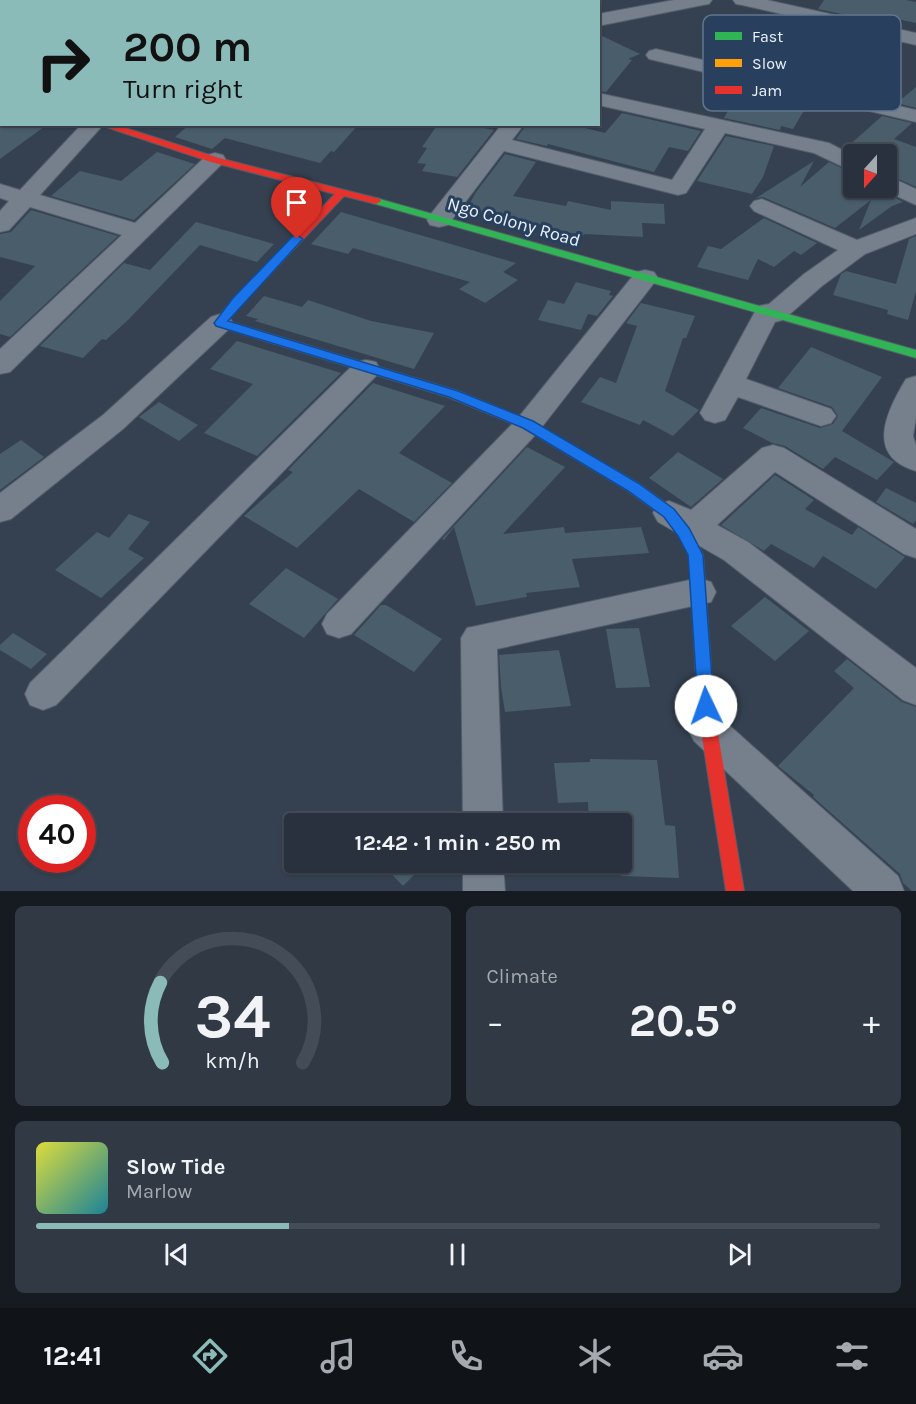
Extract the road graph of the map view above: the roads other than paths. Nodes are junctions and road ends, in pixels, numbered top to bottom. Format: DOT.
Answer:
graph roads {
  1 [pos="703,0"];
  2 [pos="742,0"];
  3 [pos="809,15"];
  4 [pos="600,20"];
  5 [pos="901,36"];
  6 [pos="916,39"];
  7 [pos="656,55"];
  8 [pos="703,66"];
  9 [pos="600,99"];
  10 [pos="895,111"];
  11 [pos="916,116"];
  12 [pos="719,125"];
  13 [pos="92,126"];
  14 [pos="108,126"];
  15 [pos="506,134"];
  16 [pos="215,160"];
  17 [pos="843,160"];
  18 [pos="897,188"];
  19 [pos="0,191"];
  20 [pos="342,192"];
  21 [pos="916,198"];
  22 [pos="24,199"];
  23 [pos="762,206"];
  24 [pos="439,220"];
  25 [pos="0,225"];
  26 [pos="916,225"];
  27 [pos="140,232"];
  28 [pos="856,249"];
  29 [pos="645,278"];
  30 [pos="770,313"];
  31 [pos="220,323"];
  32 [pos="916,354"];
  33 [pos="0,365"];
  34 [pos="366,369"];
  35 [pos="730,384"];
  36 [pos="916,386"];
  37 [pos="715,413"];
  38 [pos="821,416"];
  39 [pos="528,425"];
  40 [pos="916,460"];
  41 [pos="0,510"];
  42 [pos="681,520"];
  43 [pos="916,545"];
  44 [pos="699,592"];
  45 [pos="339,624"];
  46 [pos="916,689"];
  47 [pos="43,694"];
  48 [pos="707,729"];
  49 [pos="483,813"];
  50 [pos="483,873"];
  51 [pos="484,891"];
  52 [pos="735,891"];
  53 [pos="883,891"];
  1 -- 4 [label="street"];
  2 -- 3 [label="street"];
  5 -- 6 [label="street"];
  7 -- 8 [label="street"];
  9 -- 12 [label="street"];
  10 -- 11 [label="street"];
  12 -- 15 [label="street"];
  12 -- 17 [label="street"];
  13 -- 22 [label="street"];
  14 -- 16 [label="street, Ngo Colony Road"];
  15 -- 24 [label="street"];
  16 -- 20 [label="street, Ngo Colony Road"];
  16 -- 27 [label="street"];
  18 -- 21 [label="street"];
  19 -- 22 [label="street"];
  20 -- 24 [label="street, Ngo Colony Road"];
  20 -- 31 [label="street"];
  22 -- 25 [label="street"];
  22 -- 27 [label="street"];
  23 -- 28 [label="street"];
  24 -- 29 [label="street, Ngo Colony Road"];
  26 -- 28 [label="street"];
  27 -- 33 [label="street"];
  28 -- 30 [label="street"];
  29 -- 30 [label="street, Ngo Colony Road"];
  29 -- 39 [label="street"];
  30 -- 32 [label="street, Ngo Colony Road"];
  30 -- 35 [label="street"];
  31 -- 34 [label="street"];
  31 -- 41 [label="street"];
  34 -- 39 [label="street"];
  34 -- 47 [label="street"];
  35 -- 37 [label="street"];
  35 -- 38 [label="street"];
  36 -- 40 [label="street"];
  39 -- 42 [label="street"];
  39 -- 45 [label="street"];
  42 -- 43 [label="street"];
  42 -- 44 [label="street"];
  42 -- 46 [label="street"];
  44 -- 48 [label="street"];
  44 -- 49 [label="street"];
  48 -- 52 [label="street"];
  48 -- 53 [label="street"];
  50 -- 51 [label="street"];
}
